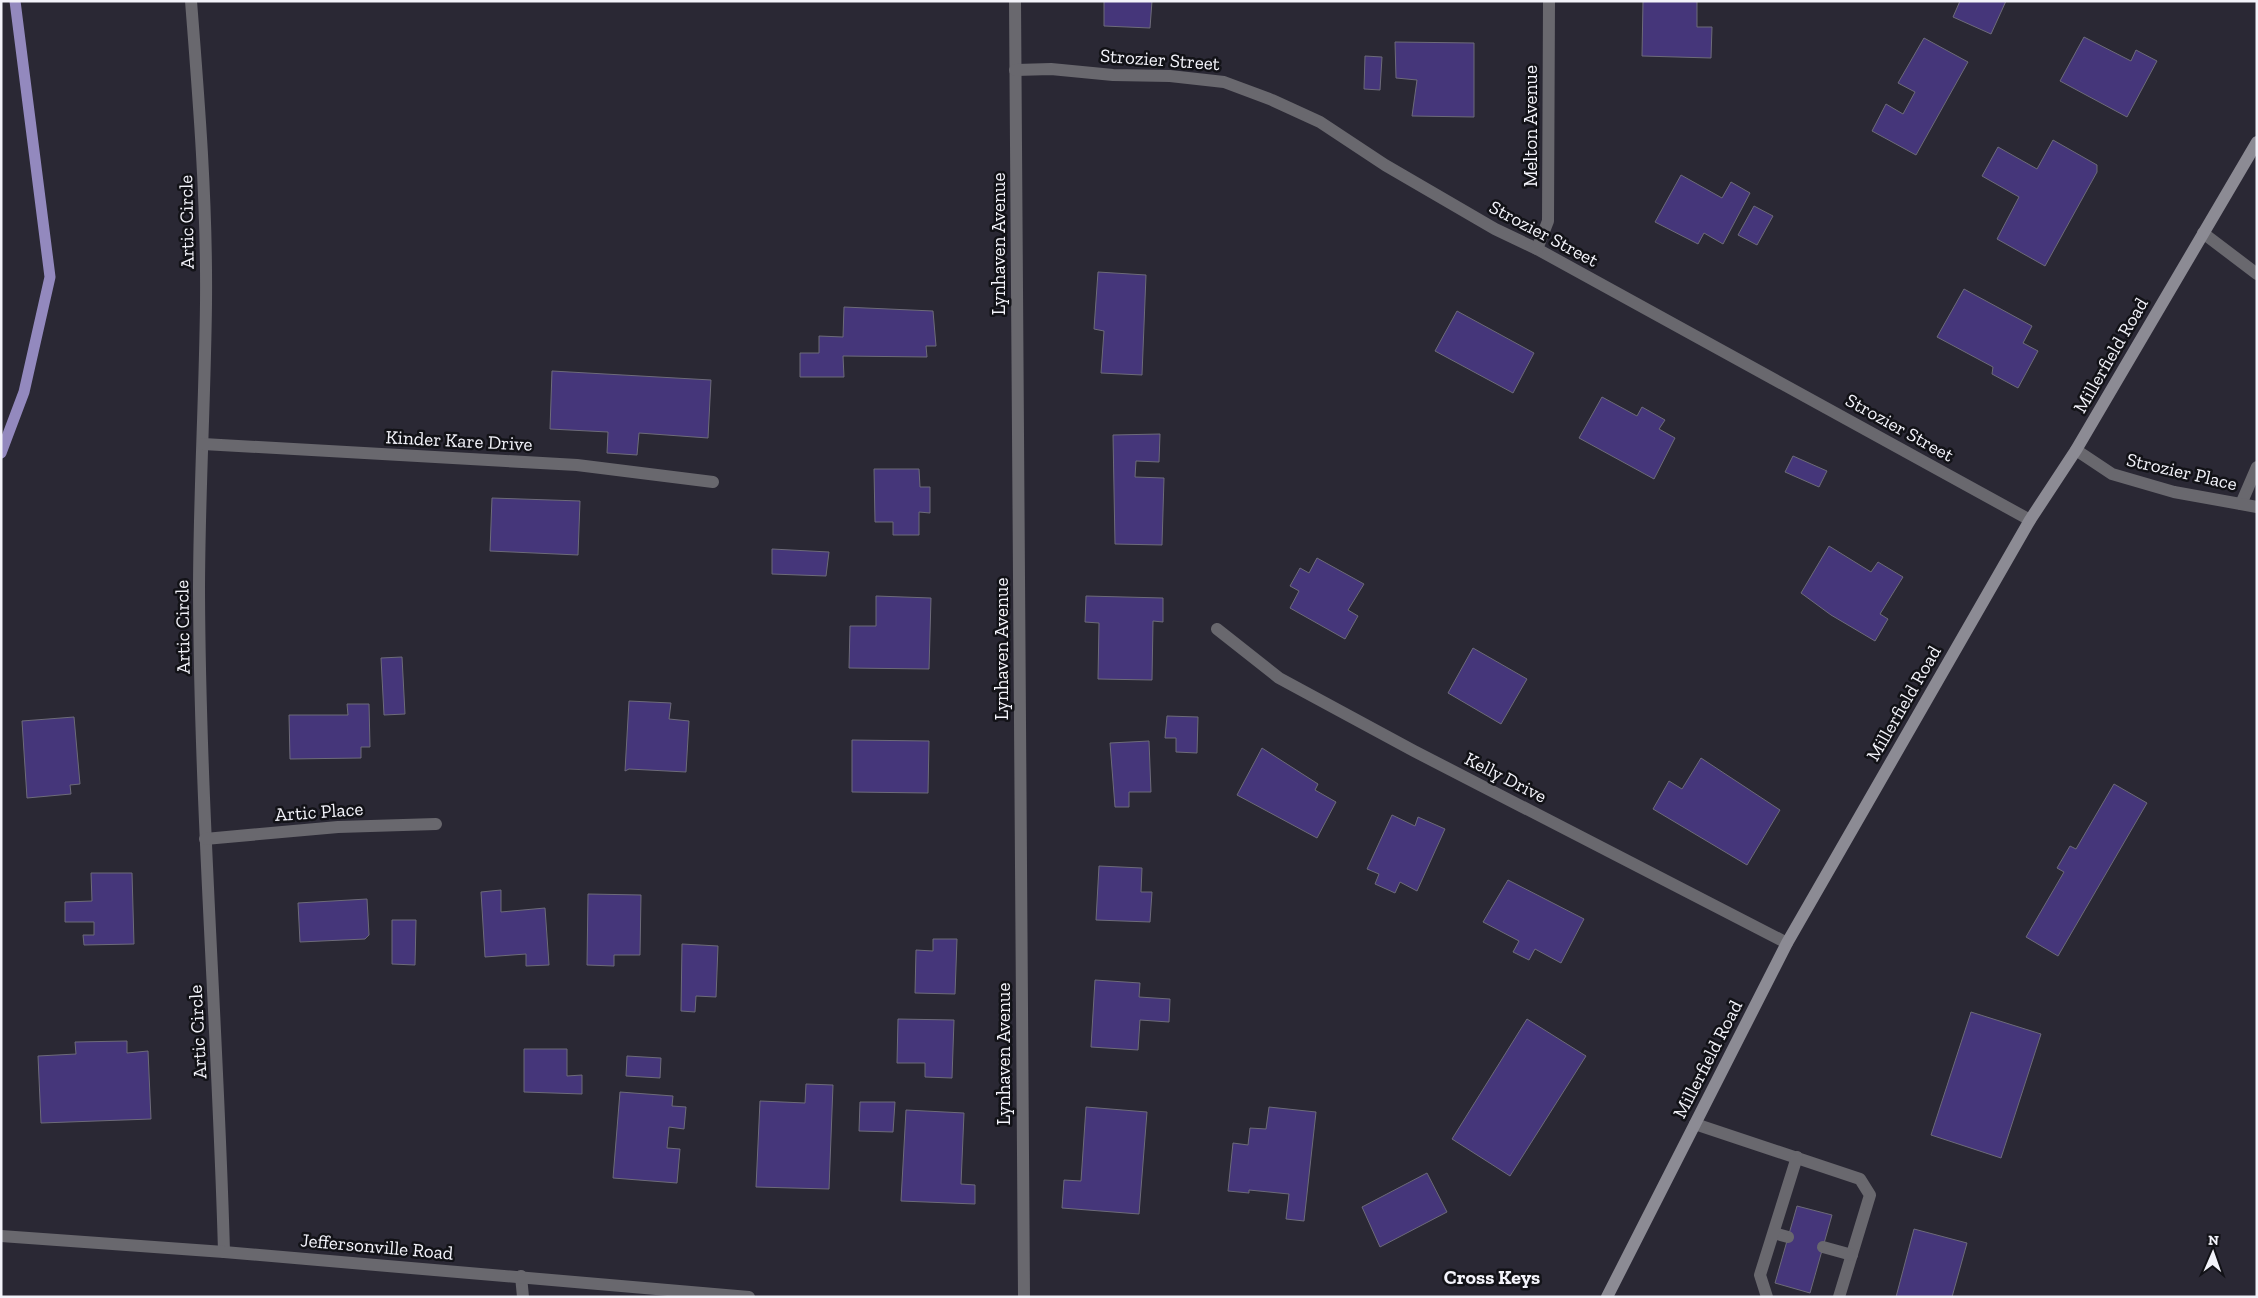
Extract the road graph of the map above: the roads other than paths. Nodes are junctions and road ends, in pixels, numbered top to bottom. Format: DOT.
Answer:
graph roads {
  1 [pos="192,1"];
  2 [pos="1015,1"];
  3 [pos="1549,1"];
  4 [pos="1015,70"];
  5 [pos="2257,142"];
  6 [pos="2203,233"];
  7 [pos="1537,249"];
  8 [pos="2257,274"];
  9 [pos="203,444"];
  10 [pos="2076,450"];
  11 [pos="2257,467"];
  12 [pos="713,482"];
  13 [pos="2241,504"];
  14 [pos="2257,507"];
  15 [pos="2030,520"];
  16 [pos="1217,629"];
  17 [pos="436,824"];
  18 [pos="205,839"];
  19 [pos="1787,943"];
  20 [pos="1695,1124"];
  21 [pos="1797,1158"];
  22 [pos="1774,1233"];
  23 [pos="1,1236"];
  24 [pos="1788,1237"];
  25 [pos="1823,1247"];
  26 [pos="224,1252"];
  27 [pos="1852,1255"];
  28 [pos="521,1276"];
  29 [pos="523,1297"];
  30 [pos="749,1297"];
  31 [pos="1024,1297"];
  32 [pos="1607,1297"];
  33 [pos="1767,1297"];
  34 [pos="1839,1297"];
  1 -- 9 [label="street, Artic Circle"];
  2 -- 4 [label="street, Lynhaven Avenue"];
  3 -- 7 [label="street, Melton Avenue"];
  4 -- 7 [label="street, Strozier Street"];
  4 -- 31 [label="street, Lynhaven Avenue"];
  5 -- 6 [label="main road, Millerfield Road"];
  6 -- 8 [label="street"];
  6 -- 10 [label="main road, Millerfield Road"];
  7 -- 15 [label="street, Strozier Street"];
  9 -- 12 [label="street, Kinder Kare Drive"];
  9 -- 18 [label="street, Artic Circle"];
  10 -- 13 [label="street, Strozier Place"];
  10 -- 15 [label="main road, Millerfield Road"];
  11 -- 13 [label="street"];
  13 -- 14 [label="street, Strozier Place"];
  15 -- 19 [label="main road, Millerfield Road"];
  16 -- 19 [label="street, Kelly Drive"];
  17 -- 18 [label="street, Artic Place"];
  18 -- 26 [label="street, Artic Circle"];
  19 -- 20 [label="main road, Millerfield Road"];
  20 -- 21 [label="street"];
  20 -- 32 [label="main road, Millerfield Road"];
  21 -- 22 [label="street"];
  21 -- 27 [label="street"];
  22 -- 24 [label="street"];
  22 -- 33 [label="street"];
  23 -- 26 [label="street, Jeffersonville Road"];
  25 -- 27 [label="street"];
  26 -- 28 [label="street, Jeffersonville Road"];
  27 -- 34 [label="street"];
  28 -- 29 [label="street"];
  28 -- 30 [label="street, Jeffersonville Road"];
}
